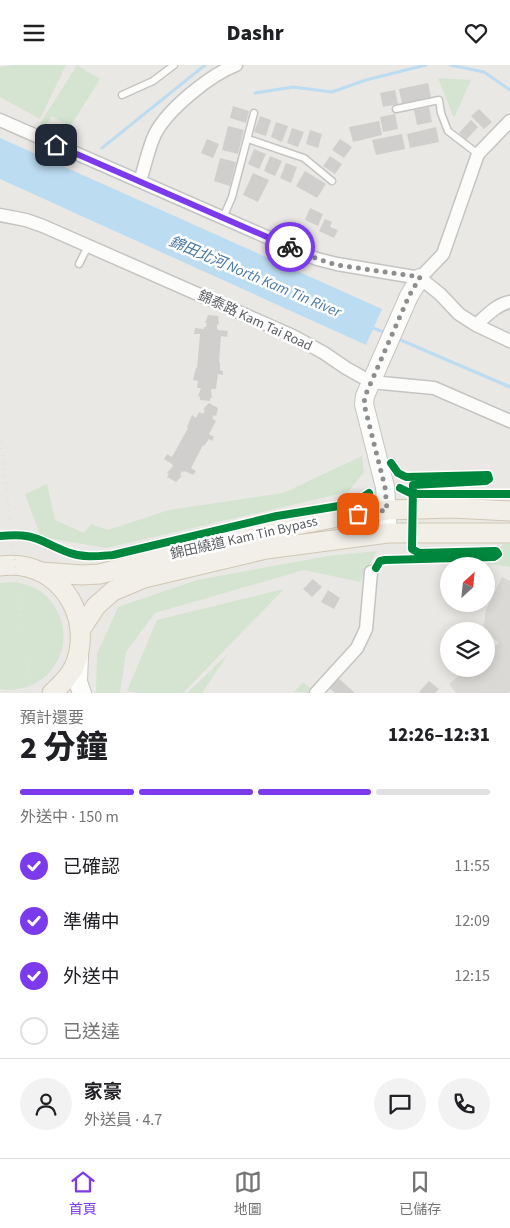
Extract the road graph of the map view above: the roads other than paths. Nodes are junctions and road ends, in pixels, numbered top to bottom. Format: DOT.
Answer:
graph roads {
  1 [pos="174,65"];
  2 [pos="236,65"];
  3 [pos="122,95"];
  4 [pos="396,109"];
  5 [pos="254,113"];
  6 [pos="0,120"];
  7 [pos="510,121"];
  8 [pos="248,139"];
  9 [pos="478,154"];
  10 [pos="140,181"];
  11 [pos="332,181"];
  12 [pos="0,215"];
  13 [pos="223,218"];
  14 [pos="88,246"];
  15 [pos="79,264"];
  16 [pos="420,277"];
  17 [pos="510,302"];
  18 [pos="476,325"];
  19 [pos="510,341"];
  20 [pos="371,381"];
  21 [pos="510,421"];
  22 [pos="387,510"];
  23 [pos="510,511"];
  24 [pos="388,533"];
  25 [pos="510,533"];
  26 [pos="0,565"];
  27 [pos="40,572"];
  28 [pos="371,572"];
  29 [pos="81,629"];
  30 [pos="80,650"];
  31 [pos="52,693"];
  32 [pos="82,693"];
  33 [pos="316,693"];
  1 -- 3 [label="lane"];
  2 -- 10 [label="street"];
  4 -- 9 [label="lane"];
  5 -- 8 [label="lane"];
  6 -- 10 [label="street"];
  7 -- 9 [label="street"];
  8 -- 11 [label="lane"];
  8 -- 13 [label="lane"];
  9 -- 16 [label="street"];
  10 -- 13 [label="street"];
  12 -- 14 [label="street, 錦泰路 Kam Tai Road"];
  13 -- 16 [label="street"];
  14 -- 15 [label="lane"];
  14 -- 20 [label="street, 錦泰路 Kam Tai Road"];
  16 -- 18 [label="street"];
  16 -- 20 [label="street"];
  17 -- 18 [label="street"];
  18 -- 19 [label="street"];
  20 -- 21 [label="street, 錦泰路 Kam Tai Road"];
  20 -- 22 [label="street"];
  22 -- 23 [label="main road, 錦田繞道 Kam Tin Bypass"];
  22 -- 24 [label="street"];
  22 -- 27 [label="main road, 錦田繞道 Kam Tin Bypass"];
  24 -- 25 [label="main road, 錦田繞道 Kam Tin Bypass"];
  24 -- 29 [label="main road, 錦田繞道 Kam Tin Bypass"];
  26 -- 27 [label="main road"];
  27 -- 29 [label="main road"];
  28 -- 33 [label="street"];
  29 -- 30 [label="main road"];
  30 -- 31 [label="main road"];
  30 -- 32 [label="street"];
}
